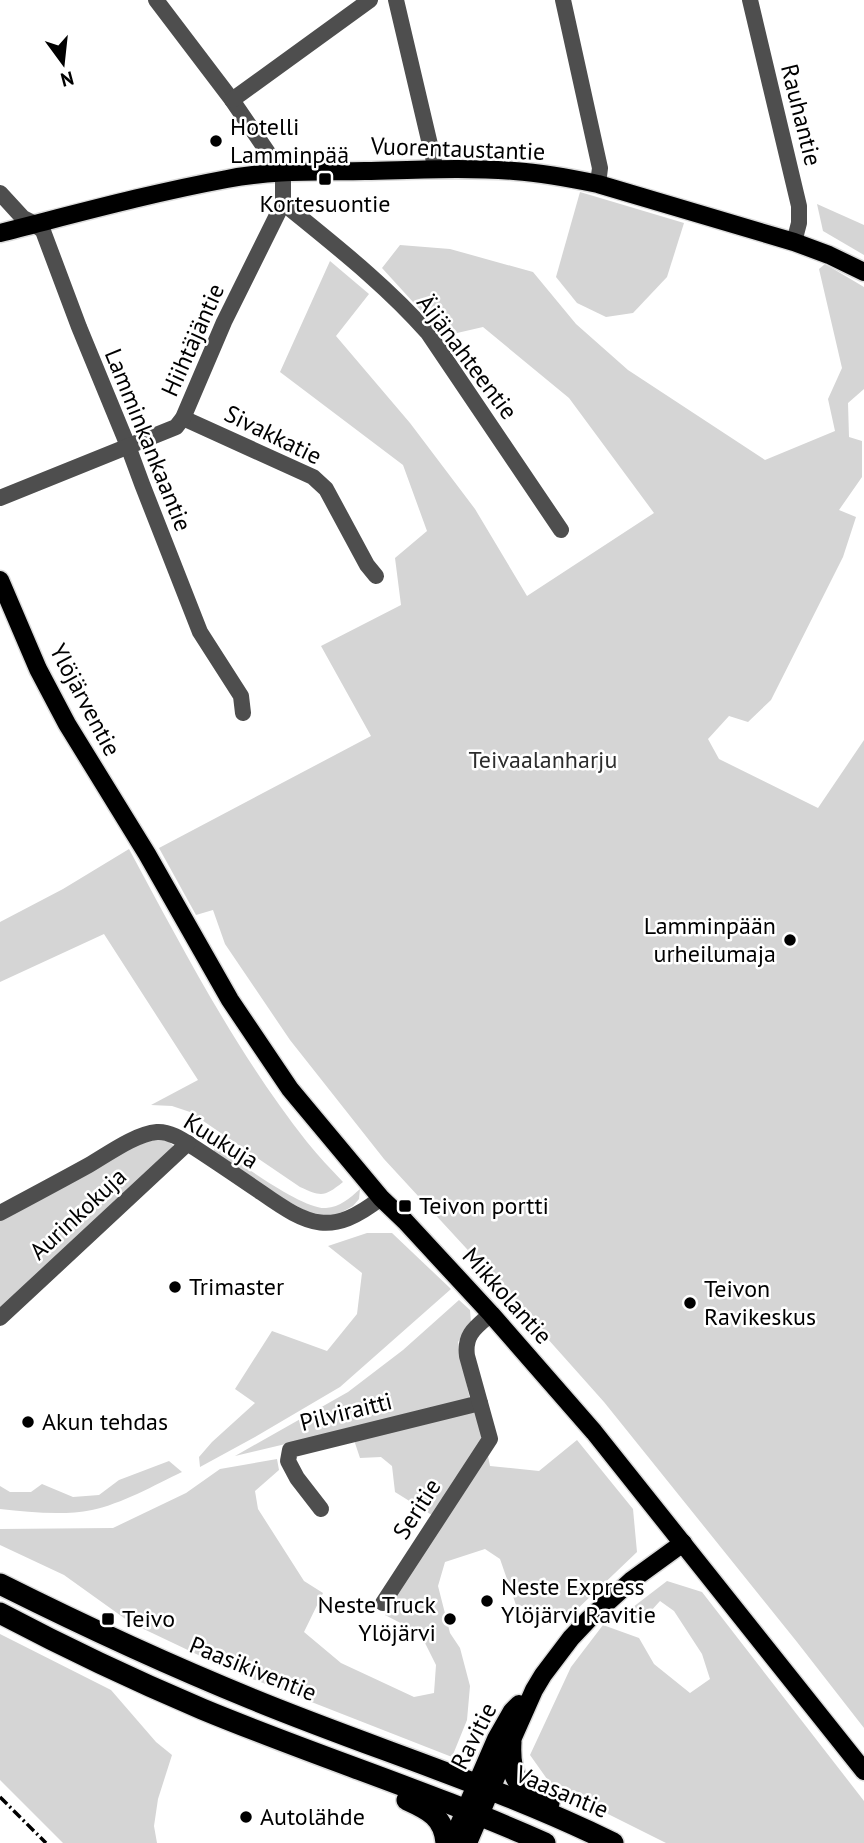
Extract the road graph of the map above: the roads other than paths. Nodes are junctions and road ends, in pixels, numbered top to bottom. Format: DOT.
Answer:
graph roads {
  1 [pos="156,0"];
  2 [pos="370,0"];
  3 [pos="396,0"];
  4 [pos="563,0"];
  5 [pos="750,0"];
  6 [pos="232,100"];
  7 [pos="436,170"];
  8 [pos="279,172"];
  9 [pos="598,184"];
  10 [pos="0,193"];
  11 [pos="283,203"];
  12 [pos="35,224"];
  13 [pos="0,233"];
  14 [pos="794,242"];
  15 [pos="864,272"];
  16 [pos="183,418"];
  17 [pos="128,446"];
  18 [pos="0,498"];
  19 [pos="561,530"];
  20 [pos="376,576"];
  21 [pos="0,580"];
  22 [pos="243,713"];
  23 [pos="137,838"];
  24 [pos="188,1143"];
  25 [pos="381,1198"];
  26 [pos="0,1213"];
  27 [pos="491,1314"];
  28 [pos="0,1318"];
  29 [pos="480,1403"];
  30 [pos="321,1509"];
  31 [pos="683,1543"];
  32 [pos="0,1584"];
  33 [pos="383,1603"];
  34 [pos="0,1614"];
  35 [pos="534,1690"];
  36 [pos="510,1742"];
  37 [pos="329,1758"];
  38 [pos="864,1771"];
  39 [pos="483,1788"];
  40 [pos="473,1813"];
  41 [pos="606,1840"];
  42 [pos="448,1843"];
  43 [pos="468,1843"];
  44 [pos="545,1843"];
  1 -- 6 [label="street"];
  2 -- 6 [label="street"];
  3 -- 7 [label="street"];
  4 -- 9 [label="street"];
  5 -- 14 [label="street, Rauhantie"];
  6 -- 8 [label="street"];
  7 -- 8 [label="main road, Vuorentaustantie"];
  7 -- 9 [label="main road, Vuorentaustantie"];
  8 -- 11 [label="street, Hiihtäjäntie"];
  8 -- 12 [label="main road, Vuorentaustantie"];
  9 -- 14 [label="main road, Vuorentaustantie"];
  10 -- 12 [label="street, Lamminkankaantie"];
  11 -- 16 [label="street, Hiihtäjäntie"];
  11 -- 19 [label="street, Äijänahteentie"];
  12 -- 13 [label="main road, Vuorentaustantie"];
  12 -- 17 [label="street, Lamminkankaantie"];
  14 -- 15 [label="main road, Vuorentaustantie"];
  16 -- 17 [label="street, Hiihtäjäntie"];
  16 -- 20 [label="street, Sivakkatie"];
  17 -- 18 [label="street, Hiihtäjäntie"];
  17 -- 22 [label="street, Lamminkankaantie"];
  21 -- 23 [label="main road, Ylöjärventie"];
  23 -- 25 [label="main road, Mikkolantie"];
  24 -- 25 [label="street, Kuukuja"];
  24 -- 26 [label="street, Kuukuja"];
  24 -- 28 [label="street, Aurinkokuja"];
  25 -- 27 [label="main road, Mikkolantie"];
  27 -- 29 [label="street"];
  27 -- 31 [label="main road, Mikkolantie"];
  29 -- 30 [label="street, Pilviraitti"];
  29 -- 33 [label="street, Seritie"];
  31 -- 35 [label="main road, Ravitie"];
  31 -- 38 [label="main road, Mikkolantie"];
  32 -- 39 [label="highway, Paasikiventie"];
  34 -- 37 [label="highway"];
  35 -- 36 [label="main road, Ravitie"];
  35 -- 39 [label="main road, Ravitie"];
  36 -- 39 [label="main road, Ravitie"];
  36 -- 41 [label="highway"];
  37 -- 40 [label="highway"];
  37 -- 42 [label="highway"];
  39 -- 40 [label="main road, Ravitie"];
  39 -- 41 [label="highway, Vaasantie"];
  40 -- 42 [label="main road"];
  40 -- 43 [label="main road"];
  40 -- 44 [label="highway"];
}
